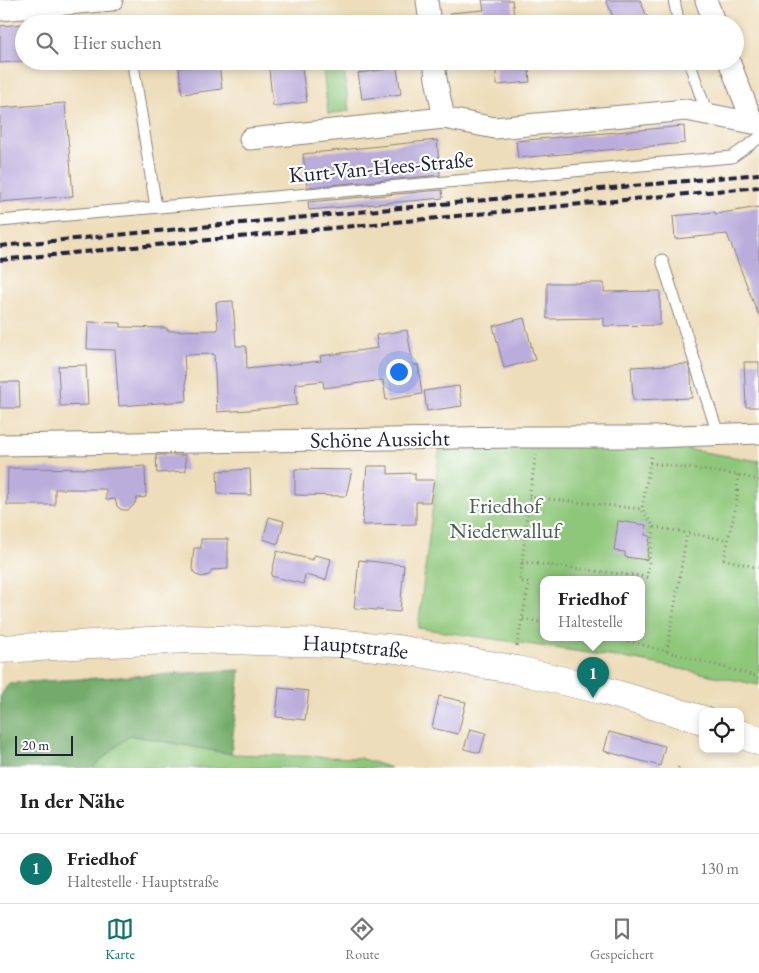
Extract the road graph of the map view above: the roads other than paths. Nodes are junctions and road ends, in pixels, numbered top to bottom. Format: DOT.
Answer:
graph roads {
  1 [pos="112,0"];
  2 [pos="427,0"];
  3 [pos="674,0"];
  4 [pos="706,0"];
  5 [pos="0,10"];
  6 [pos="429,15"];
  7 [pos="677,15"];
  8 [pos="712,15"];
  9 [pos="435,70"];
  10 [pos="692,70"];
  11 [pos="733,70"];
  12 [pos="134,72"];
  13 [pos="706,114"];
  14 [pos="444,118"];
  15 [pos="757,128"];
  16 [pos="250,139"];
  17 [pos="156,207"];
  18 [pos="0,221"];
  19 [pos="662,260"];
  20 [pos="759,433"];
  21 [pos="718,434"];
  22 [pos="0,445"];
  23 [pos="0,649"];
  24 [pos="699,719"];
  25 [pos="744,735"];
  26 [pos="759,741"];
  1 -- 5 [label="street"];
  2 -- 6 [label="street"];
  3 -- 7 [label="lane"];
  4 -- 8 [label="street"];
  9 -- 14 [label="street"];
  10 -- 13 [label="lane"];
  11 -- 15 [label="street"];
  12 -- 17 [label="lane"];
  13 -- 14 [label="street"];
  13 -- 15 [label="street"];
  14 -- 16 [label="street"];
  15 -- 17 [label="lane, Kurt-Van-Hees-Straße"];
  17 -- 18 [label="lane, Kurt-Van-Hees-Straße"];
  19 -- 21 [label="lane"];
  20 -- 21 [label="street, Schöne Aussicht"];
  21 -- 22 [label="street, Schöne Aussicht"];
  23 -- 24 [label="street, Hauptstraße"];
  25 -- 26 [label="street"];
}
